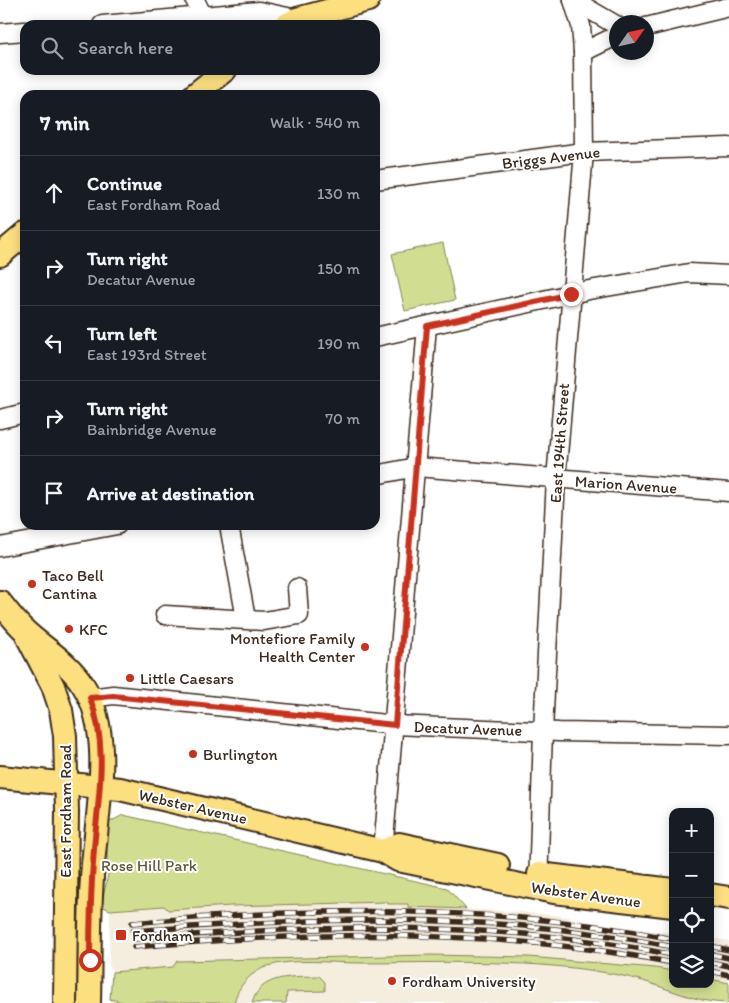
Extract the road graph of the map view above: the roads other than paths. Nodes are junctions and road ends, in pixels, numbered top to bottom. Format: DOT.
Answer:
graph roads {
  1 [pos="195,0"];
  2 [pos="368,0"];
  3 [pos="579,2"];
  4 [pos="729,7"];
  5 [pos="205,20"];
  6 [pos="210,20"];
  7 [pos="285,20"];
  8 [pos="298,20"];
  9 [pos="609,21"];
  10 [pos="654,25"];
  11 [pos="20,31"];
  12 [pos="0,33"];
  13 [pos="609,39"];
  14 [pos="583,52"];
  15 [pos="219,75"];
  16 [pos="200,90"];
  17 [pos="729,147"];
  18 [pos="584,152"];
  19 [pos="380,179"];
  20 [pos="20,238"];
  21 [pos="0,255"];
  22 [pos="729,275"];
  23 [pos="571,294"];
  24 [pos="427,326"];
  25 [pos="380,336"];
  26 [pos="20,415"];
  27 [pos="0,419"];
  28 [pos="416,467"];
  29 [pos="380,474"];
  30 [pos="556,478"];
  31 [pos="729,492"];
  32 [pos="90,530"];
  33 [pos="230,530"];
  34 [pos="0,547"];
  35 [pos="297,588"];
  36 [pos="0,602"];
  37 [pos="165,615"];
  38 [pos="246,619"];
  39 [pos="23,628"];
  40 [pos="90,698"];
  41 [pos="395,725"];
  42 [pos="543,731"];
  43 [pos="729,735"];
  44 [pos="0,777"];
  45 [pos="66,782"];
  46 [pos="100,786"];
  47 [pos="383,851"];
  48 [pos="538,881"];
  49 [pos="669,890"];
  50 [pos="714,896"];
  51 [pos="729,898"];
  52 [pos="669,905"];
  53 [pos="714,911"];
  54 [pos="729,913"];
  55 [pos="65,1003"];
  56 [pos="89,1003"];
  1 -- 5 [label="street"];
  2 -- 8 [label="main road"];
  3 -- 9 [label="street"];
  3 -- 14 [label="street, East 194th Street"];
  4 -- 10 [label="street"];
  6 -- 7 [label="street"];
  11 -- 12 [label="street"];
  13 -- 14 [label="street"];
  14 -- 18 [label="street, East 194th Street"];
  15 -- 16 [label="main road"];
  17 -- 18 [label="street, Briggs Avenue"];
  18 -- 19 [label="street, Briggs Avenue"];
  18 -- 23 [label="street, East 194th Street"];
  20 -- 21 [label="main road"];
  22 -- 23 [label="street"];
  23 -- 24 [label="street"];
  23 -- 30 [label="street, East 194th Street"];
  24 -- 25 [label="street"];
  24 -- 28 [label="street"];
  26 -- 27 [label="street"];
  28 -- 29 [label="street, Marion Avenue"];
  28 -- 30 [label="street, Marion Avenue"];
  28 -- 41 [label="street"];
  30 -- 31 [label="street, Marion Avenue"];
  30 -- 42 [label="street, East 194th Street"];
  32 -- 34 [label="street"];
  33 -- 38 [label="street"];
  35 -- 38 [label="street"];
  36 -- 39 [label="main road, East Fordham Road"];
  37 -- 38 [label="street"];
  39 -- 40 [label="main road, East Fordham Road"];
  39 -- 45 [label="main road, East Fordham Road"];
  40 -- 41 [label="street, Decatur Avenue"];
  40 -- 46 [label="main road, East Fordham Road"];
  41 -- 42 [label="street, Decatur Avenue"];
  41 -- 47 [label="street"];
  42 -- 43 [label="street, Decatur Avenue"];
  42 -- 48 [label="street, East 194th Street"];
  44 -- 45 [label="main road, Webster Avenue"];
  45 -- 46 [label="main road, Webster Avenue"];
  45 -- 55 [label="main road, East Fordham Road"];
  46 -- 47 [label="main road, Webster Avenue"];
  46 -- 56 [label="main road, East Fordham Road"];
  47 -- 48 [label="main road, Webster Avenue"];
  48 -- 49 [label="main road, Webster Avenue"];
  48 -- 52 [label="main road, Webster Avenue"];
  50 -- 51 [label="main road"];
  53 -- 54 [label="main road"];
}
